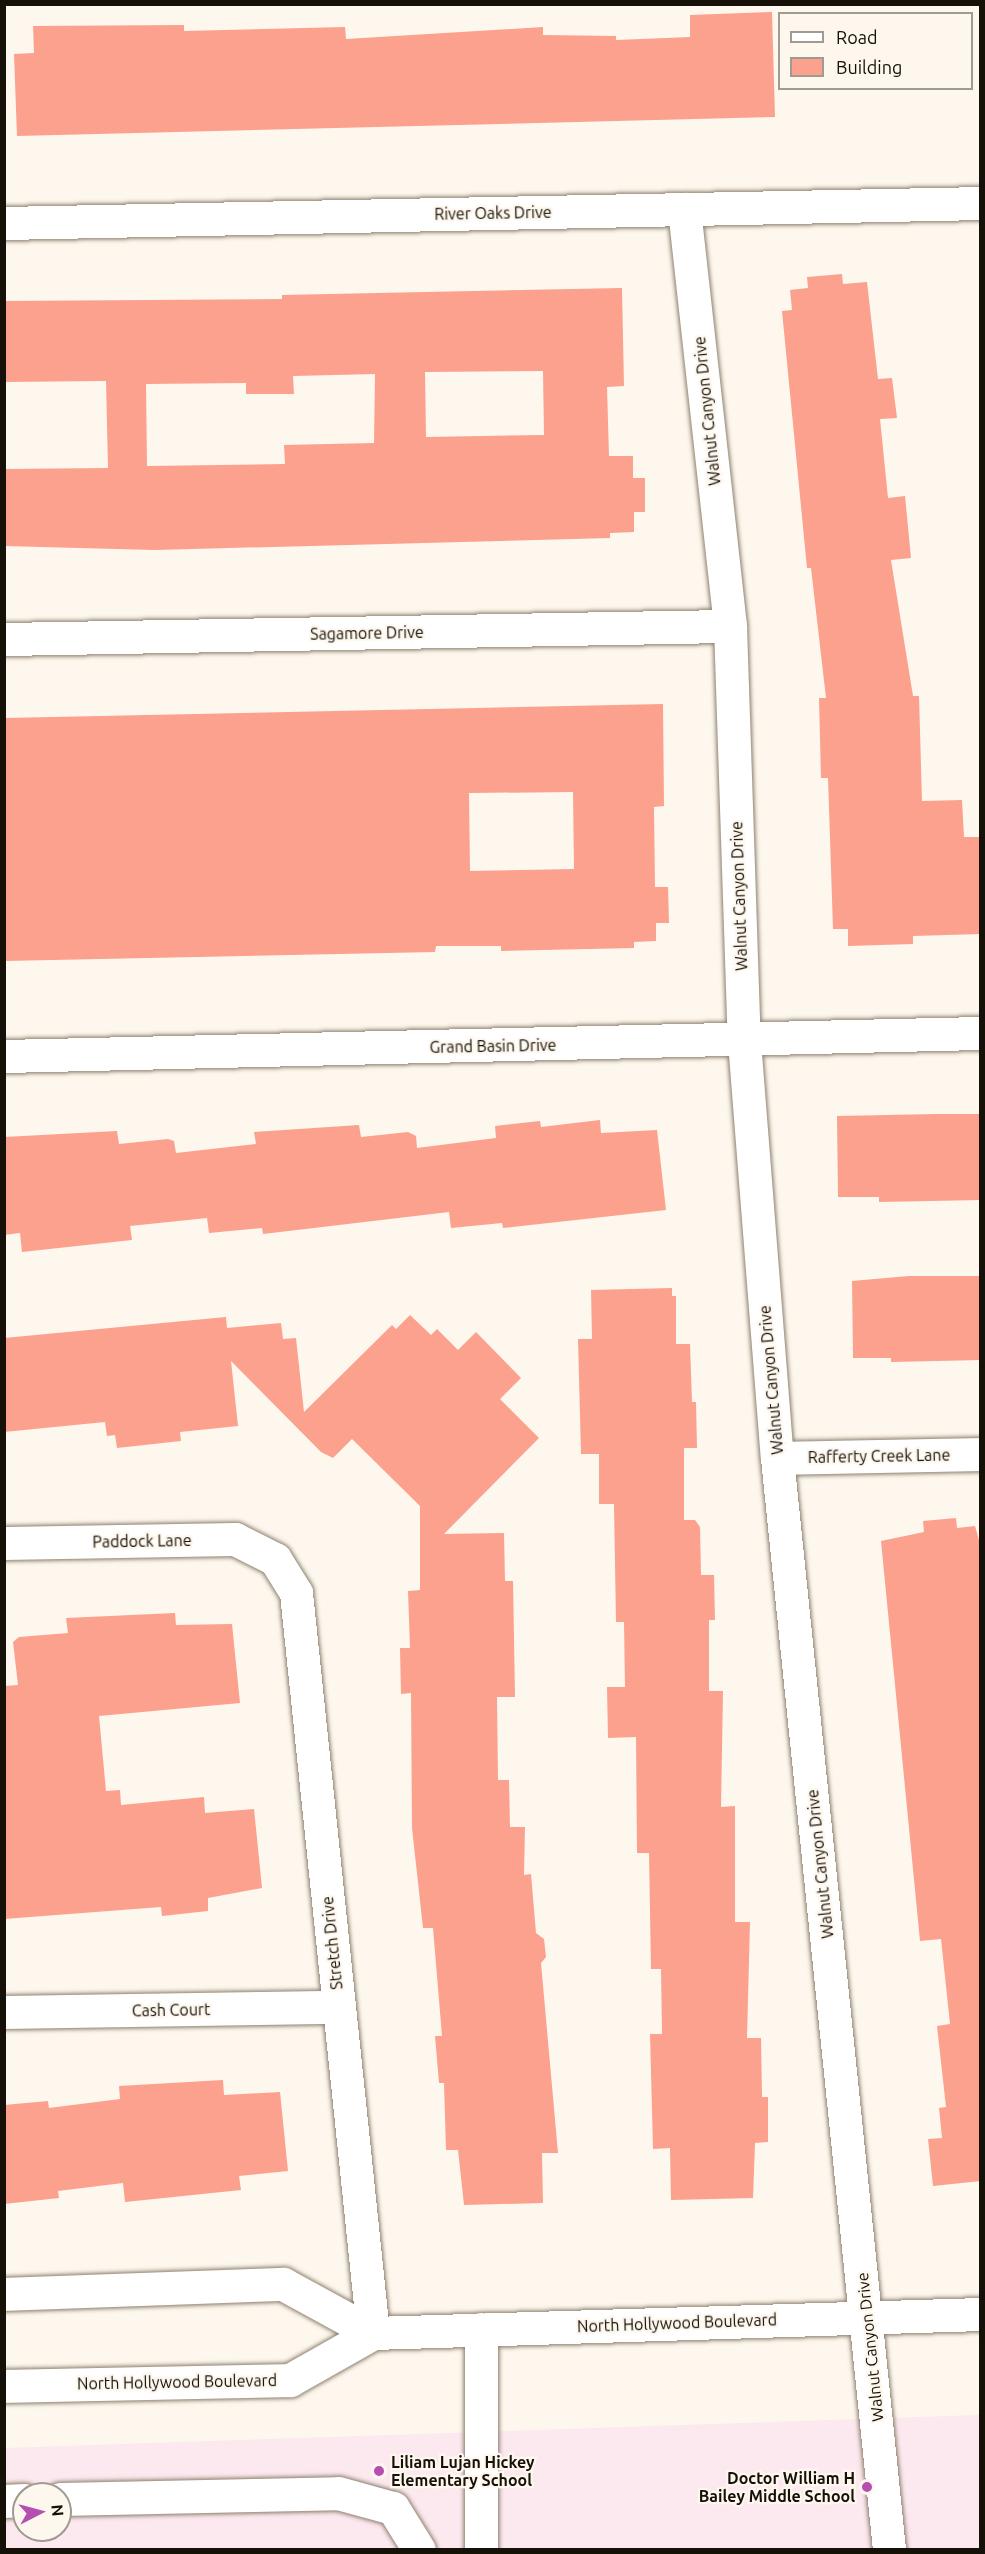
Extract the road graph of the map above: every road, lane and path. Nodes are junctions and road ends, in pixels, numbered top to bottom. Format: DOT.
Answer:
graph roads {
  1 [pos="981,203"];
  2 [pos="684,209"];
  3 [pos="4,223"];
  4 [pos="730,626"];
  5 [pos="4,639"];
  6 [pos="981,1033"];
  7 [pos="744,1041"];
  8 [pos="4,1056"];
  9 [pos="981,1454"];
  10 [pos="777,1458"];
  11 [pos="4,1544"];
  12 [pos="275,1559"];
  13 [pos="338,2007"];
  14 [pos="4,2012"];
  15 [pos="4,2294"];
  16 [pos="981,2314"];
  17 [pos="868,2318"];
  18 [pos="481,2329"];
  19 [pos="373,2333"];
  20 [pos="4,2386"];
  21 [pos="72,2499"];
  22 [pos="419,2550"];
  23 [pos="481,2550"];
  24 [pos="889,2550"];
  1 -- 2 [label="street, River Oaks Drive"];
  2 -- 3 [label="street, River Oaks Drive"];
  2 -- 4 [label="street, Walnut Canyon Drive"];
  4 -- 5 [label="street, Sagamore Drive"];
  4 -- 7 [label="street, Walnut Canyon Drive"];
  6 -- 7 [label="street, Grand Basin Drive"];
  7 -- 8 [label="street, Grand Basin Drive"];
  7 -- 10 [label="street, Walnut Canyon Drive"];
  9 -- 10 [label="street, Rafferty Creek Lane"];
  10 -- 17 [label="street, Walnut Canyon Drive"];
  11 -- 12 [label="street, Paddock Lane"];
  12 -- 13 [label="street, Stretch Drive"];
  13 -- 14 [label="street, Cash Court"];
  13 -- 19 [label="street, Stretch Drive"];
  15 -- 19 [label="street"];
  16 -- 17 [label="street, North Hollywood Boulevard"];
  17 -- 18 [label="street, North Hollywood Boulevard"];
  17 -- 24 [label="street, Walnut Canyon Drive"];
  18 -- 19 [label="street, North Hollywood Boulevard"];
  18 -- 23 [label="street"];
  19 -- 20 [label="street, North Hollywood Boulevard"];
  21 -- 22 [label="street"];
}
